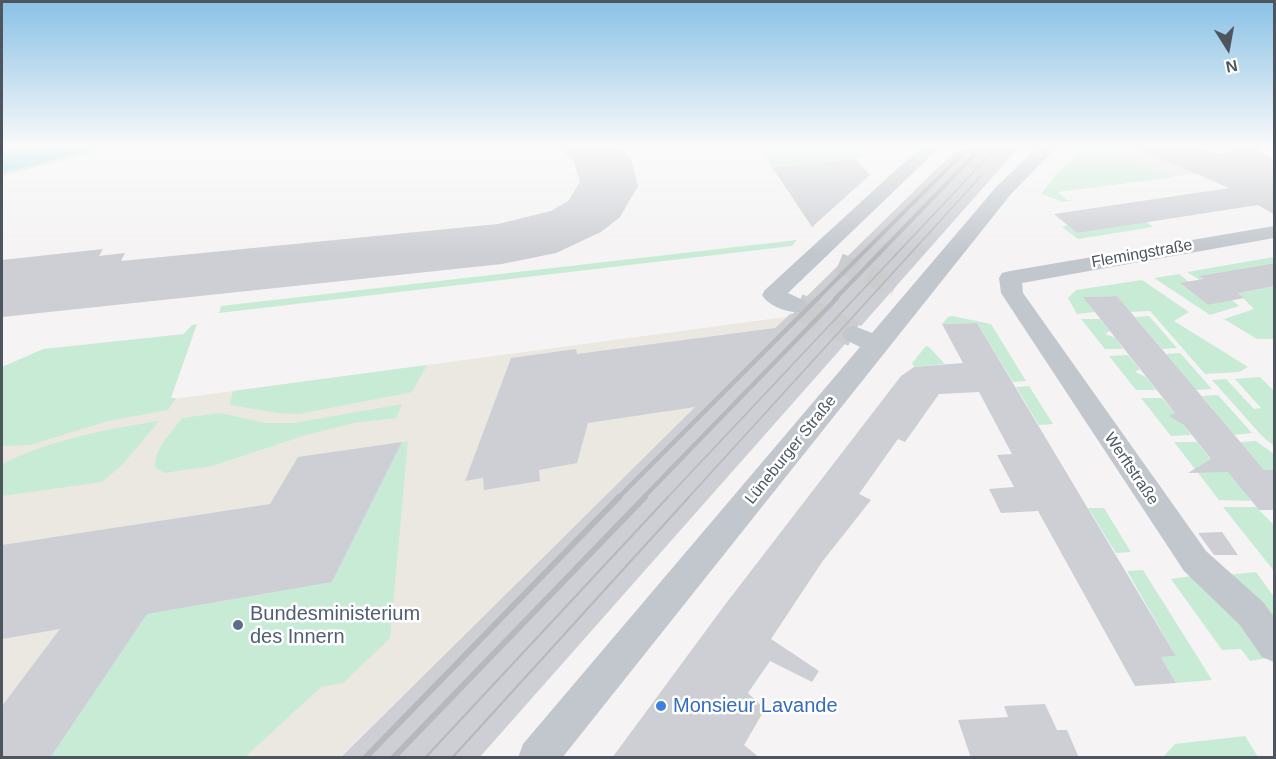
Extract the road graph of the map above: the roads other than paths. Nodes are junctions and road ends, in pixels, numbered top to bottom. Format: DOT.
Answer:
graph roads {
  1 [pos="895,181"];
  2 [pos="1013,181"];
  3 [pos="1275,232"];
  4 [pos="816,254"];
  5 [pos="839,263"];
  6 [pos="1010,278"];
  7 [pos="797,306"];
  8 [pos="1275,645"];
  9 [pos="537,758"];
  1 -- 4 [label="street"];
  2 -- 9 [label="street, Lüneburger Straße"];
  3 -- 6 [label="street, Flemingstraße"];
  4 -- 5 [label="street"];
  4 -- 7 [label="street"];
  6 -- 8 [label="street, Werftstraße"];
}
